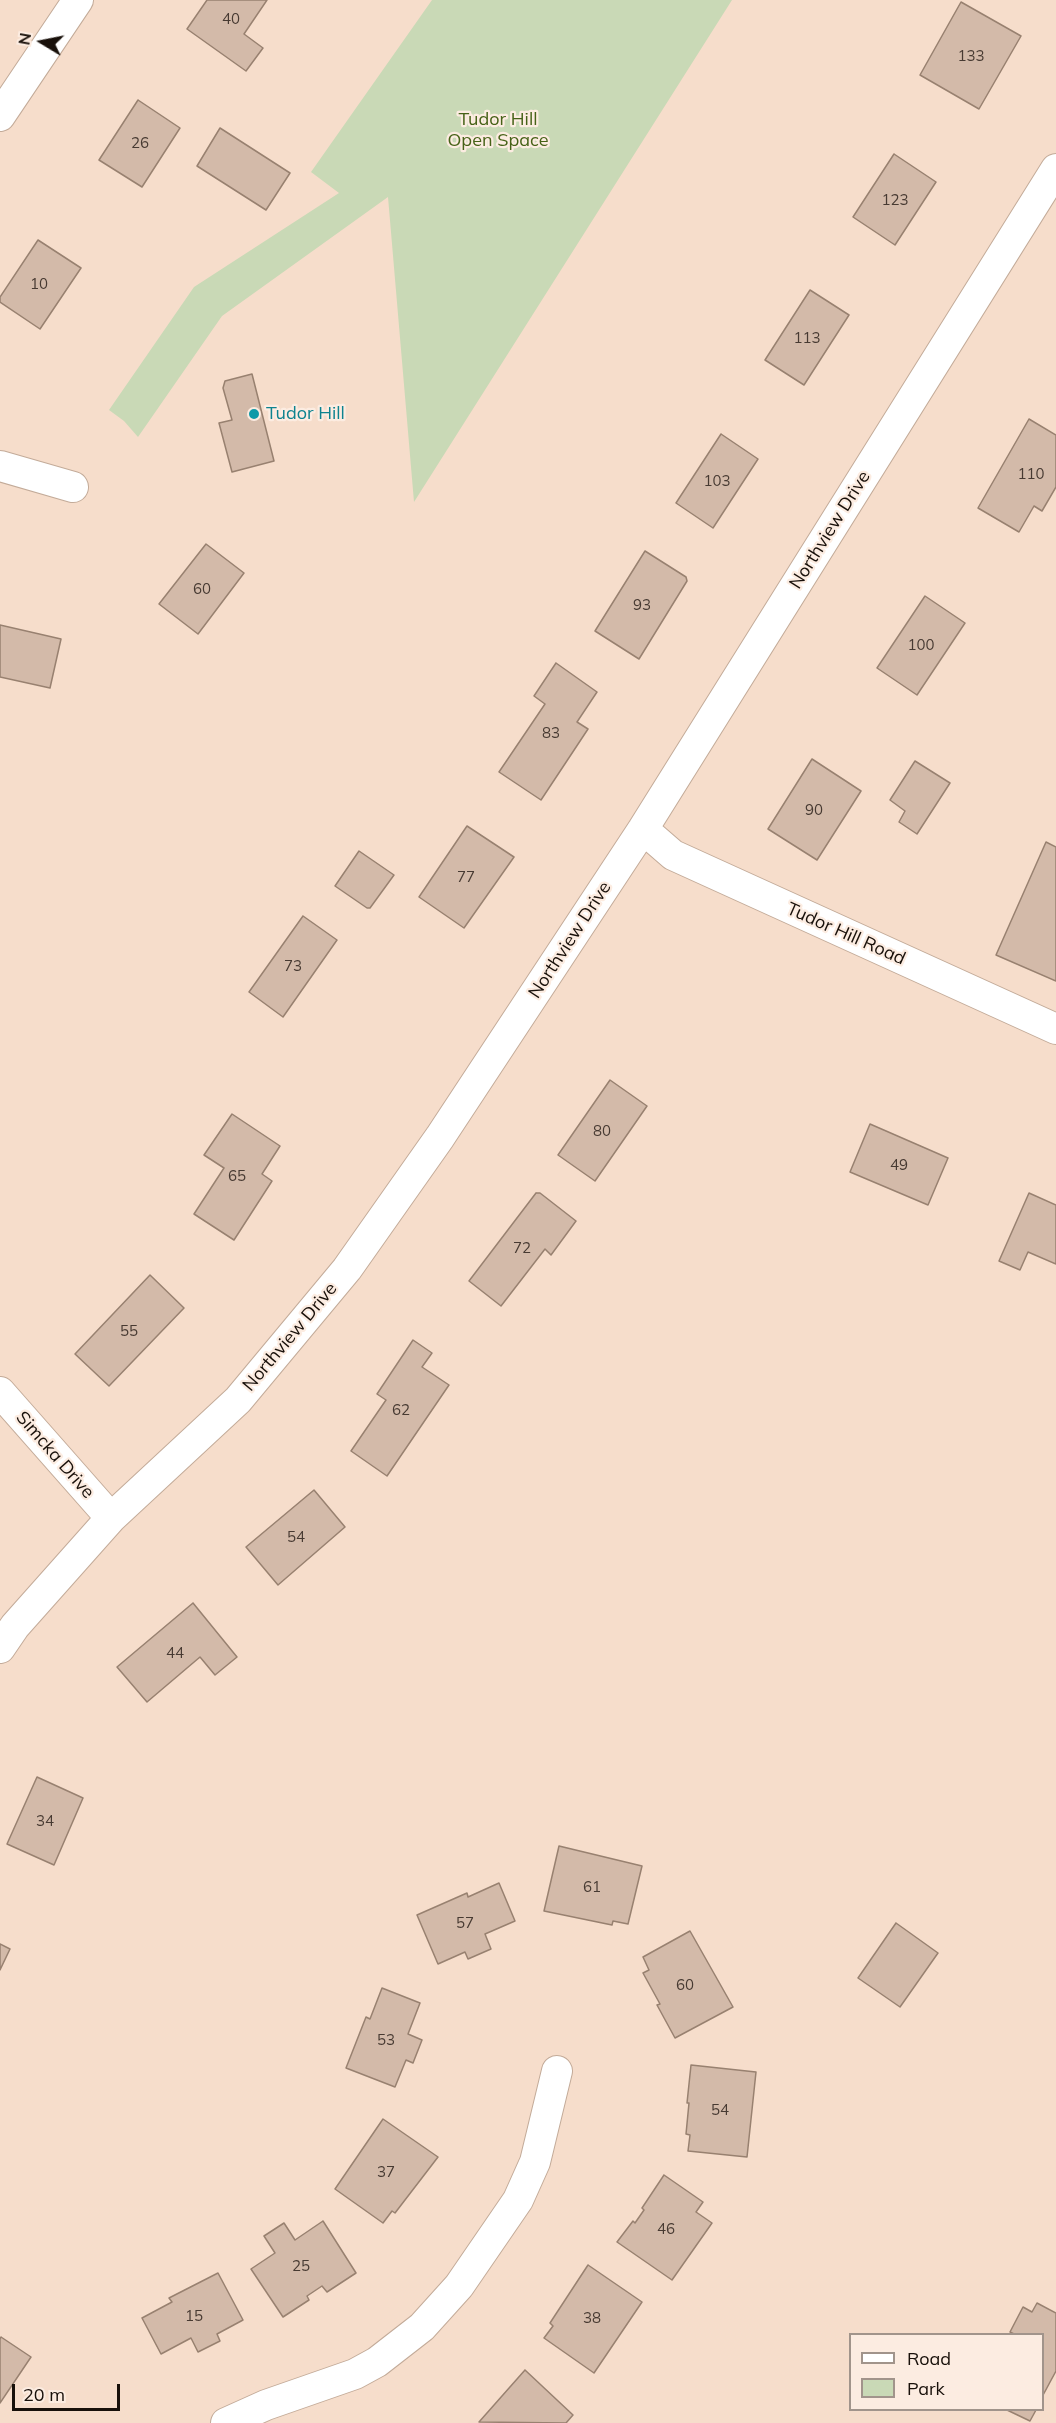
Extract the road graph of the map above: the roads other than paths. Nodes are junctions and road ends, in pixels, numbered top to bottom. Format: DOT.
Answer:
graph roads {
  1 [pos="78,0"];
  2 [pos="0,116"];
  3 [pos="1056,169"];
  4 [pos="0,466"];
  5 [pos="73,487"];
  6 [pos="643,829"];
  7 [pos="1056,1029"];
  8 [pos="0,1392"];
  9 [pos="111,1518"];
  10 [pos="0,1648"];
  11 [pos="557,2071"];
  12 [pos="226,2423"];
  1 -- 2 [label="street"];
  3 -- 6 [label="street, Northview Drive"];
  4 -- 5 [label="street"];
  6 -- 7 [label="street, Tudor Hill Road"];
  6 -- 9 [label="street, Northview Drive"];
  8 -- 9 [label="street, Simcka Drive"];
  9 -- 10 [label="street, Northview Drive"];
  11 -- 12 [label="street"];
}
